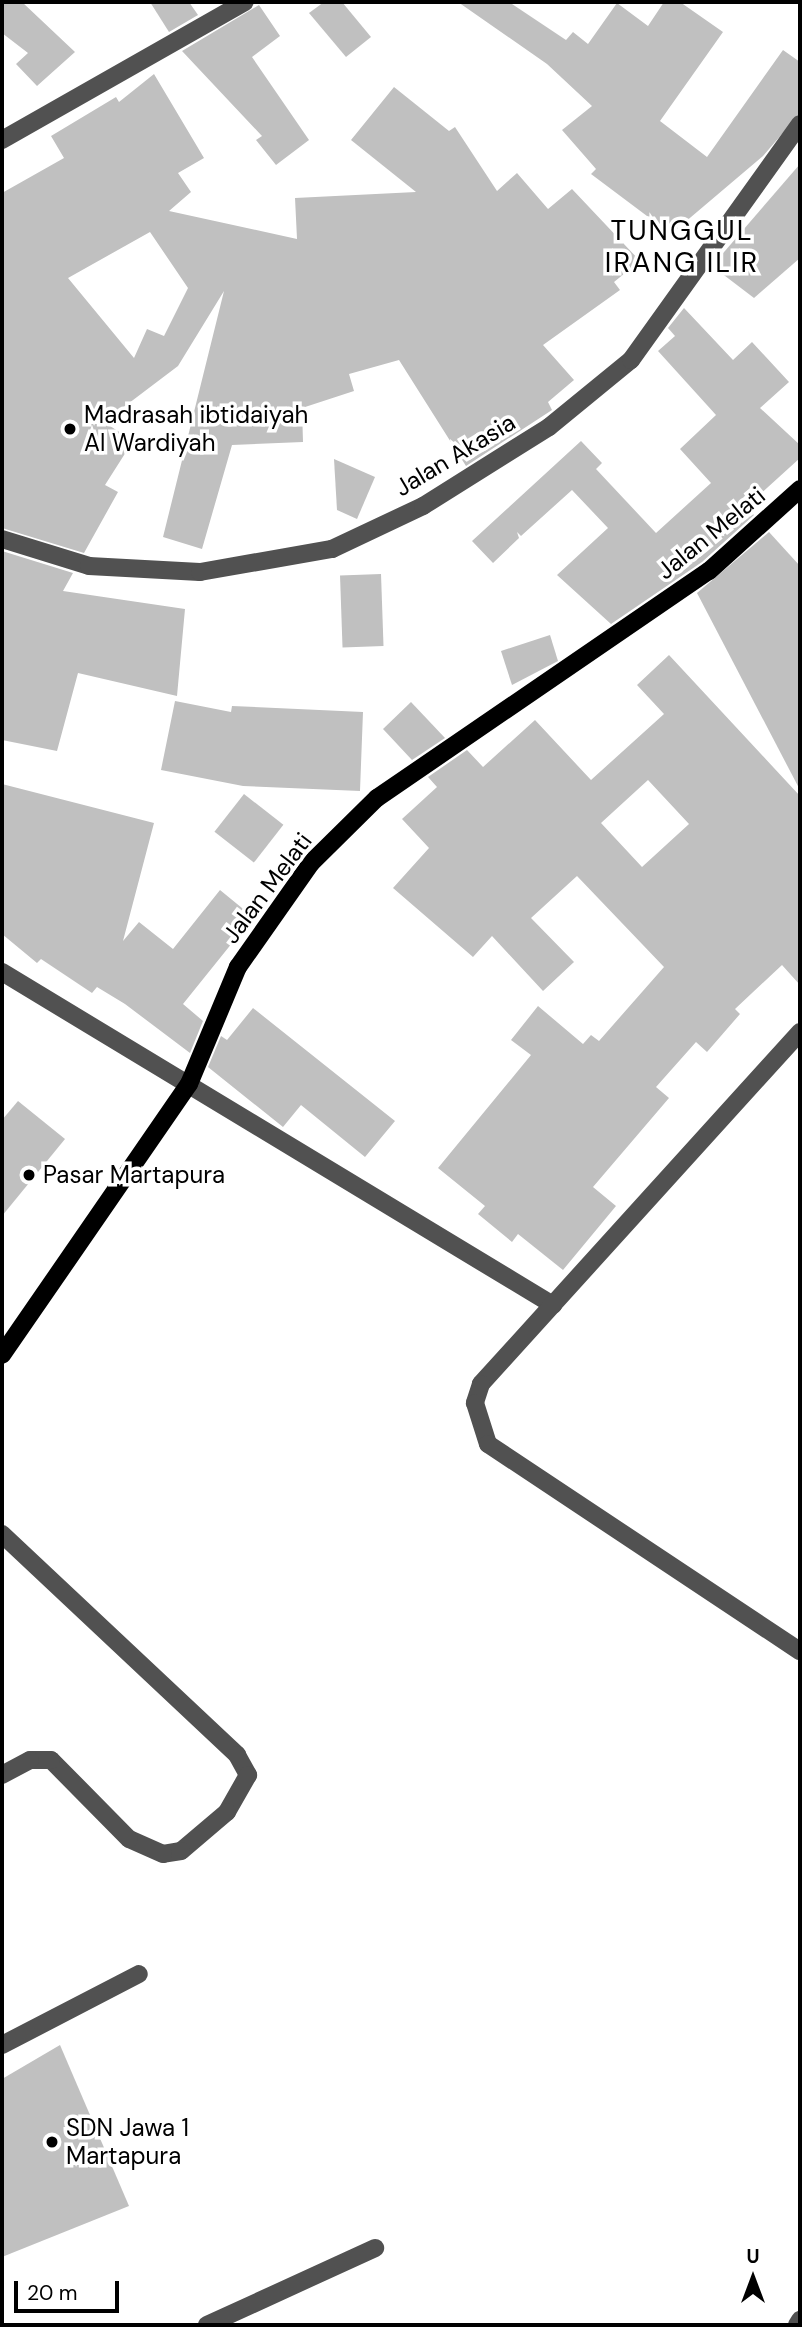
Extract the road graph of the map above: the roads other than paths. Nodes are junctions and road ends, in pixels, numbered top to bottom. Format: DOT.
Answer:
graph roads {
  1 [pos="245,2"];
  2 [pos="800,124"];
  3 [pos="2,140"];
  4 [pos="800,489"];
  5 [pos="2,539"];
  6 [pos="2,972"];
  7 [pos="800,1032"];
  8 [pos="189,1084"];
  9 [pos="553,1305"];
  10 [pos="2,1355"];
  11 [pos="2,1534"];
  12 [pos="800,1651"];
  13 [pos="2,1775"];
  14 [pos="139,1974"];
  15 [pos="2,2045"];
  16 [pos="375,2248"];
  17 [pos="800,2320"];
  18 [pos="207,2325"];
  19 [pos="797,2325"];
  1 -- 3 [label="street"];
  2 -- 5 [label="street, Jalan Akasia"];
  4 -- 8 [label="main road, Jalan Melati"];
  6 -- 8 [label="street"];
  7 -- 9 [label="street"];
  8 -- 9 [label="street"];
  8 -- 10 [label="main road, Jalan Melati"];
  9 -- 12 [label="street"];
  11 -- 13 [label="street"];
  14 -- 15 [label="street"];
  16 -- 18 [label="street"];
  17 -- 19 [label="street"];
}
